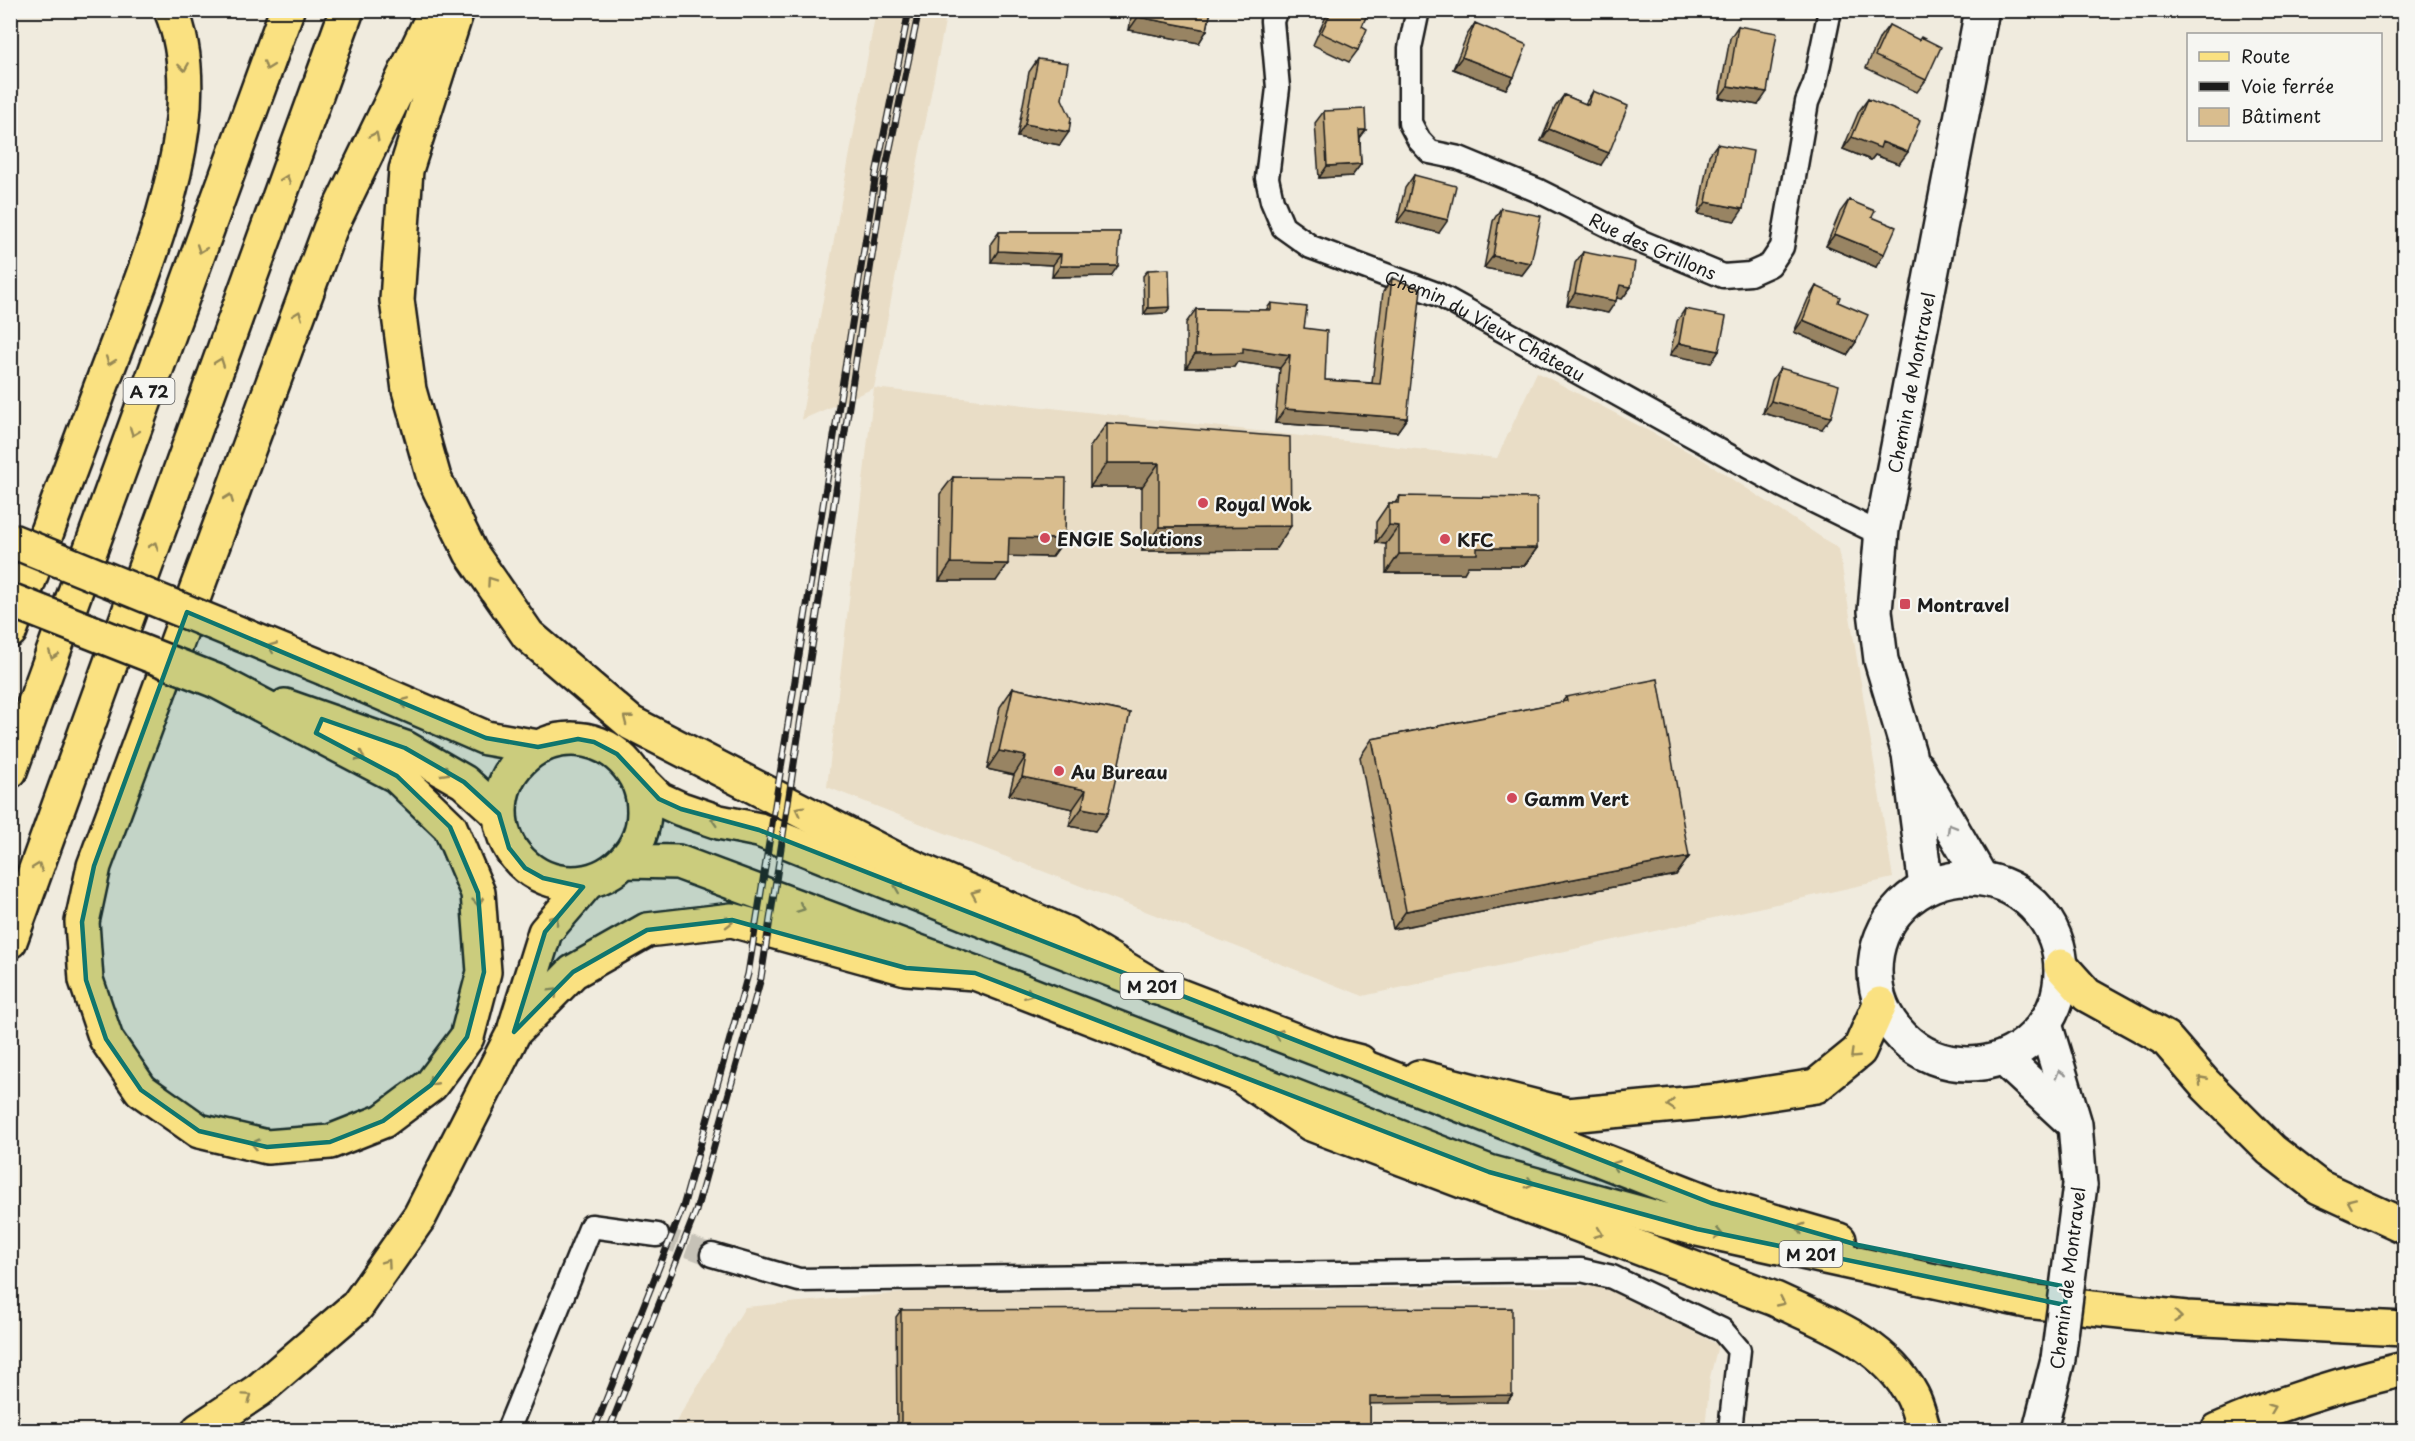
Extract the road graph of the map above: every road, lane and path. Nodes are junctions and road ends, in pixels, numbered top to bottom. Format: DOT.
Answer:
graph roads {
  1 [pos="171,10"];
  2 [pos="287,10"];
  3 [pos="348,10"];
  4 [pos="436,10"];
  5 [pos="457,10"];
  6 [pos="1276,10"];
  7 [pos="1418,10"];
  8 [pos="1830,10"];
  9 [pos="1976,12"];
  10 [pos="1882,530"];
  11 [pos="10,540"];
  12 [pos="10,600"];
  13 [pos="10,631"];
  14 [pos="216,681"];
  15 [pos="538,747"];
  16 [pos="1909,754"];
  17 [pos="10,771"];
  18 [pos="634,774"];
  19 [pos="499,814"];
  20 [pos="625,861"];
  21 [pos="1981,878"];
  22 [pos="587,883"];
  23 [pos="1926,887"];
  24 [pos="10,941"];
  25 [pos="2061,966"];
  26 [pos="975,973"];
  27 [pos="1157,988"];
  28 [pos="1880,1004"];
  29 [pos="2045,1024"];
  30 [pos="514,1032"];
  31 [pos="1333,1055"];
  32 [pos="2003,1058"];
  33 [pos="1239,1075"];
  34 [pos="2075,1124"];
  35 [pos="2404,1226"];
  36 [pos="657,1235"];
  37 [pos="712,1255"];
  38 [pos="2404,1311"];
  39 [pos="2404,1329"];
  40 [pos="2404,1369"];
  41 [pos="200,1431"];
  42 [pos="508,1431"];
  43 [pos="1730,1431"];
  44 [pos="1924,1431"];
  45 [pos="2040,1431"];
  46 [pos="2218,1431"];
  1 -- 13 [label="main road, one-way"];
  2 -- 17 [label="main road, A 72, one-way"];
  24 -- 3 [label="main road, one-way"];
  14 -- 4 [label="main road, one-way"];
  27 -- 5 [label="main road, one-way"];
  6 -- 10 [label="street, Chemin du Vieux Château"];
  7 -- 8 [label="street, Rue des Grillons"];
  9 -- 10 [label="street, Chemin de Montravel"];
  10 -- 16 [label="street, Chemin de Montravel"];
  15 -- 11 [label="main road, one-way, bridge"];
  12 -- 14 [label="main road, bridge"];
  14 -- 19 [label="main road, one-way"];
  15 -- 18 [label="main road"];
  15 -- 19 [label="main road"];
  21 -- 16 [label="street, Chemin de Montravel, one-way"];
  16 -- 23 [label="street, Chemin de Montravel"];
  18 -- 20 [label="main road"];
  27 -- 18 [label="main road, M 201, one-way"];
  19 -- 22 [label="main road"];
  20 -- 22 [label="main road"];
  20 -- 26 [label="main road, M 201, one-way"];
  21 -- 23 [label="street"];
  21 -- 25 [label="street"];
  30 -- 22 [label="main road, one-way"];
  23 -- 28 [label="street"];
  25 -- 29 [label="street"];
  35 -- 25 [label="main road, one-way"];
  30 -- 26 [label="main road, one-way"];
  26 -- 33 [label="main road, M 201, one-way"];
  31 -- 27 [label="main road, M 201, one-way"];
  28 -- 31 [label="main road, one-way"];
  28 -- 32 [label="street"];
  29 -- 32 [label="street"];
  34 -- 29 [label="street, Chemin de Montravel, one-way"];
  41 -- 30 [label="main road, one-way"];
  38 -- 31 [label="main road, M 201, one-way"];
  32 -- 34 [label="street"];
  33 -- 39 [label="main road, M 201, one-way"];
  33 -- 44 [label="main road, one-way"];
  34 -- 45 [label="street, Chemin de Montravel, bridge"];
  36 -- 42 [label="street"];
  37 -- 43 [label="street"];
  46 -- 40 [label="main road, one-way"];
}
